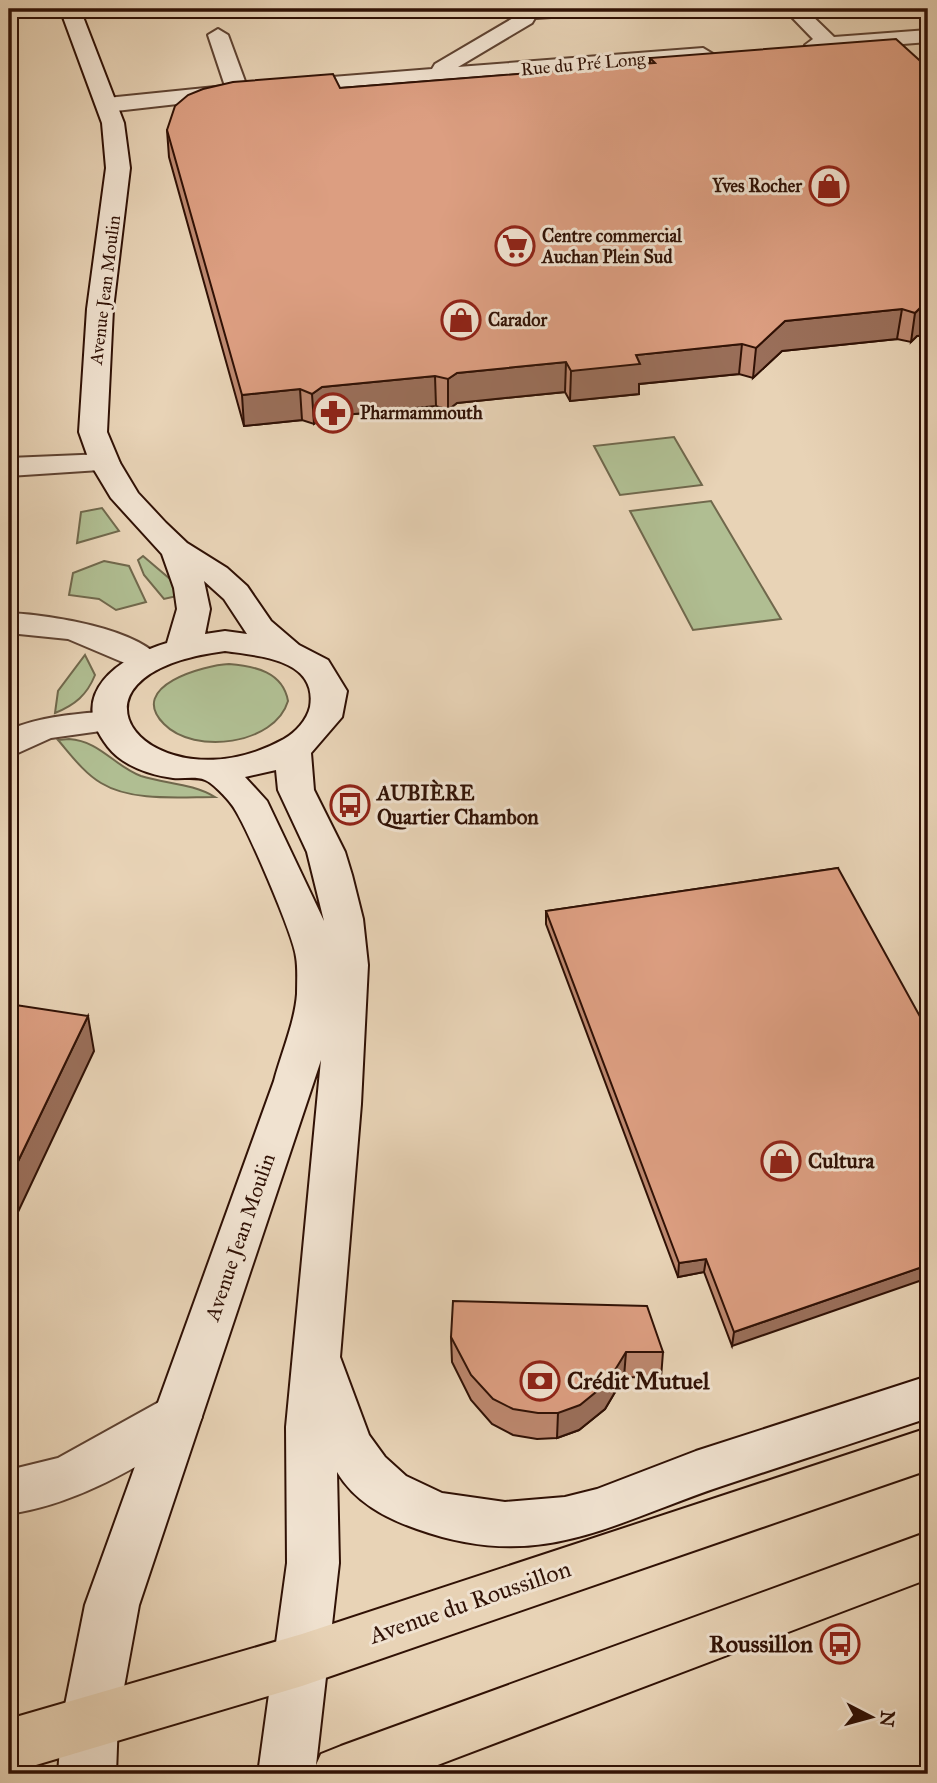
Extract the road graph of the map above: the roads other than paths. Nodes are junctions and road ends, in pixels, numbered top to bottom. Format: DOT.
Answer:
graph roads {
  1 [pos="71,9"];
  2 [pos="584,9"];
  3 [pos="793,9"];
  4 [pos="525,11"];
  5 [pos="218,35"];
  6 [pos="928,36"];
  7 [pos="829,44"];
  8 [pos="788,47"];
  9 [pos="719,53"];
  10 [pos="444,75"];
  11 [pos="238,91"];
  12 [pos="107,105"];
  13 [pos="105,463"];
  14 [pos="9,467"];
  15 [pos="176,550"];
  16 [pos="9,623"];
  17 [pos="182,647"];
  18 [pos="286,650"];
  19 [pos="146,662"];
  20 [pos="110,721"];
  21 [pos="9,746"];
  22 [pos="293,751"];
  23 [pos="217,771"];
  24 [pos="316,1352"];
  25 [pos="928,1397"];
  26 [pos="177,1417"];
  27 [pos="928,1449"];
  28 [pos="9,1492"];
  29 [pos="618,1520"];
  30 [pos="928,1555"];
  31 [pos="302,1660"];
  32 [pos="90,1720"];
  33 [pos="9,1746"];
  34 [pos="87,1774"];
  35 [pos="287,1774"];
  36 [pos="341,1774"];
  1 -- 12 [label="main road, Avenue Jean Moulin"];
  2 -- 4 [label="main road"];
  3 -- 7 [label="main road"];
  4 -- 10 [label="main road"];
  5 -- 11 [label="main road"];
  6 -- 7 [label="main road"];
  7 -- 8 [label="main road"];
  9 -- 10 [label="main road, Rue du Pré Long"];
  10 -- 11 [label="main road, Rue du Pré Long"];
  11 -- 12 [label="main road, Rue du Pré Long"];
  12 -- 13 [label="main road, Avenue Jean Moulin"];
  13 -- 14 [label="main road"];
  13 -- 15 [label="main road, Avenue Jean Moulin"];
  15 -- 17 [label="main road, Avenue Jean Moulin"];
  15 -- 18 [label="main road, Avenue Jean Moulin"];
  16 -- 19 [label="main road"];
  17 -- 18 [label="main road"];
  17 -- 19 [label="main road"];
  18 -- 22 [label="main road"];
  19 -- 20 [label="main road"];
  20 -- 21 [label="main road"];
  20 -- 23 [label="main road"];
  22 -- 23 [label="main road"];
  22 -- 24 [label="main road"];
  23 -- 26 [label="main road, Avenue Jean Moulin"];
  24 -- 29 [label="main road"];
  24 -- 31 [label="main road"];
  25 -- 29 [label="main road"];
  26 -- 28 [label="main road"];
  26 -- 32 [label="main road, Avenue Jean Moulin"];
  27 -- 29 [label="main road, Avenue du Roussillon"];
  29 -- 31 [label="main road, Avenue du Roussillon"];
  30 -- 36 [label="main road"];
  31 -- 32 [label="main road, Avenue du Roussillon"];
  31 -- 35 [label="main road"];
  32 -- 33 [label="main road, Avenue du Roussillon"];
  32 -- 34 [label="main road, Avenue Jean Moulin"];
}
